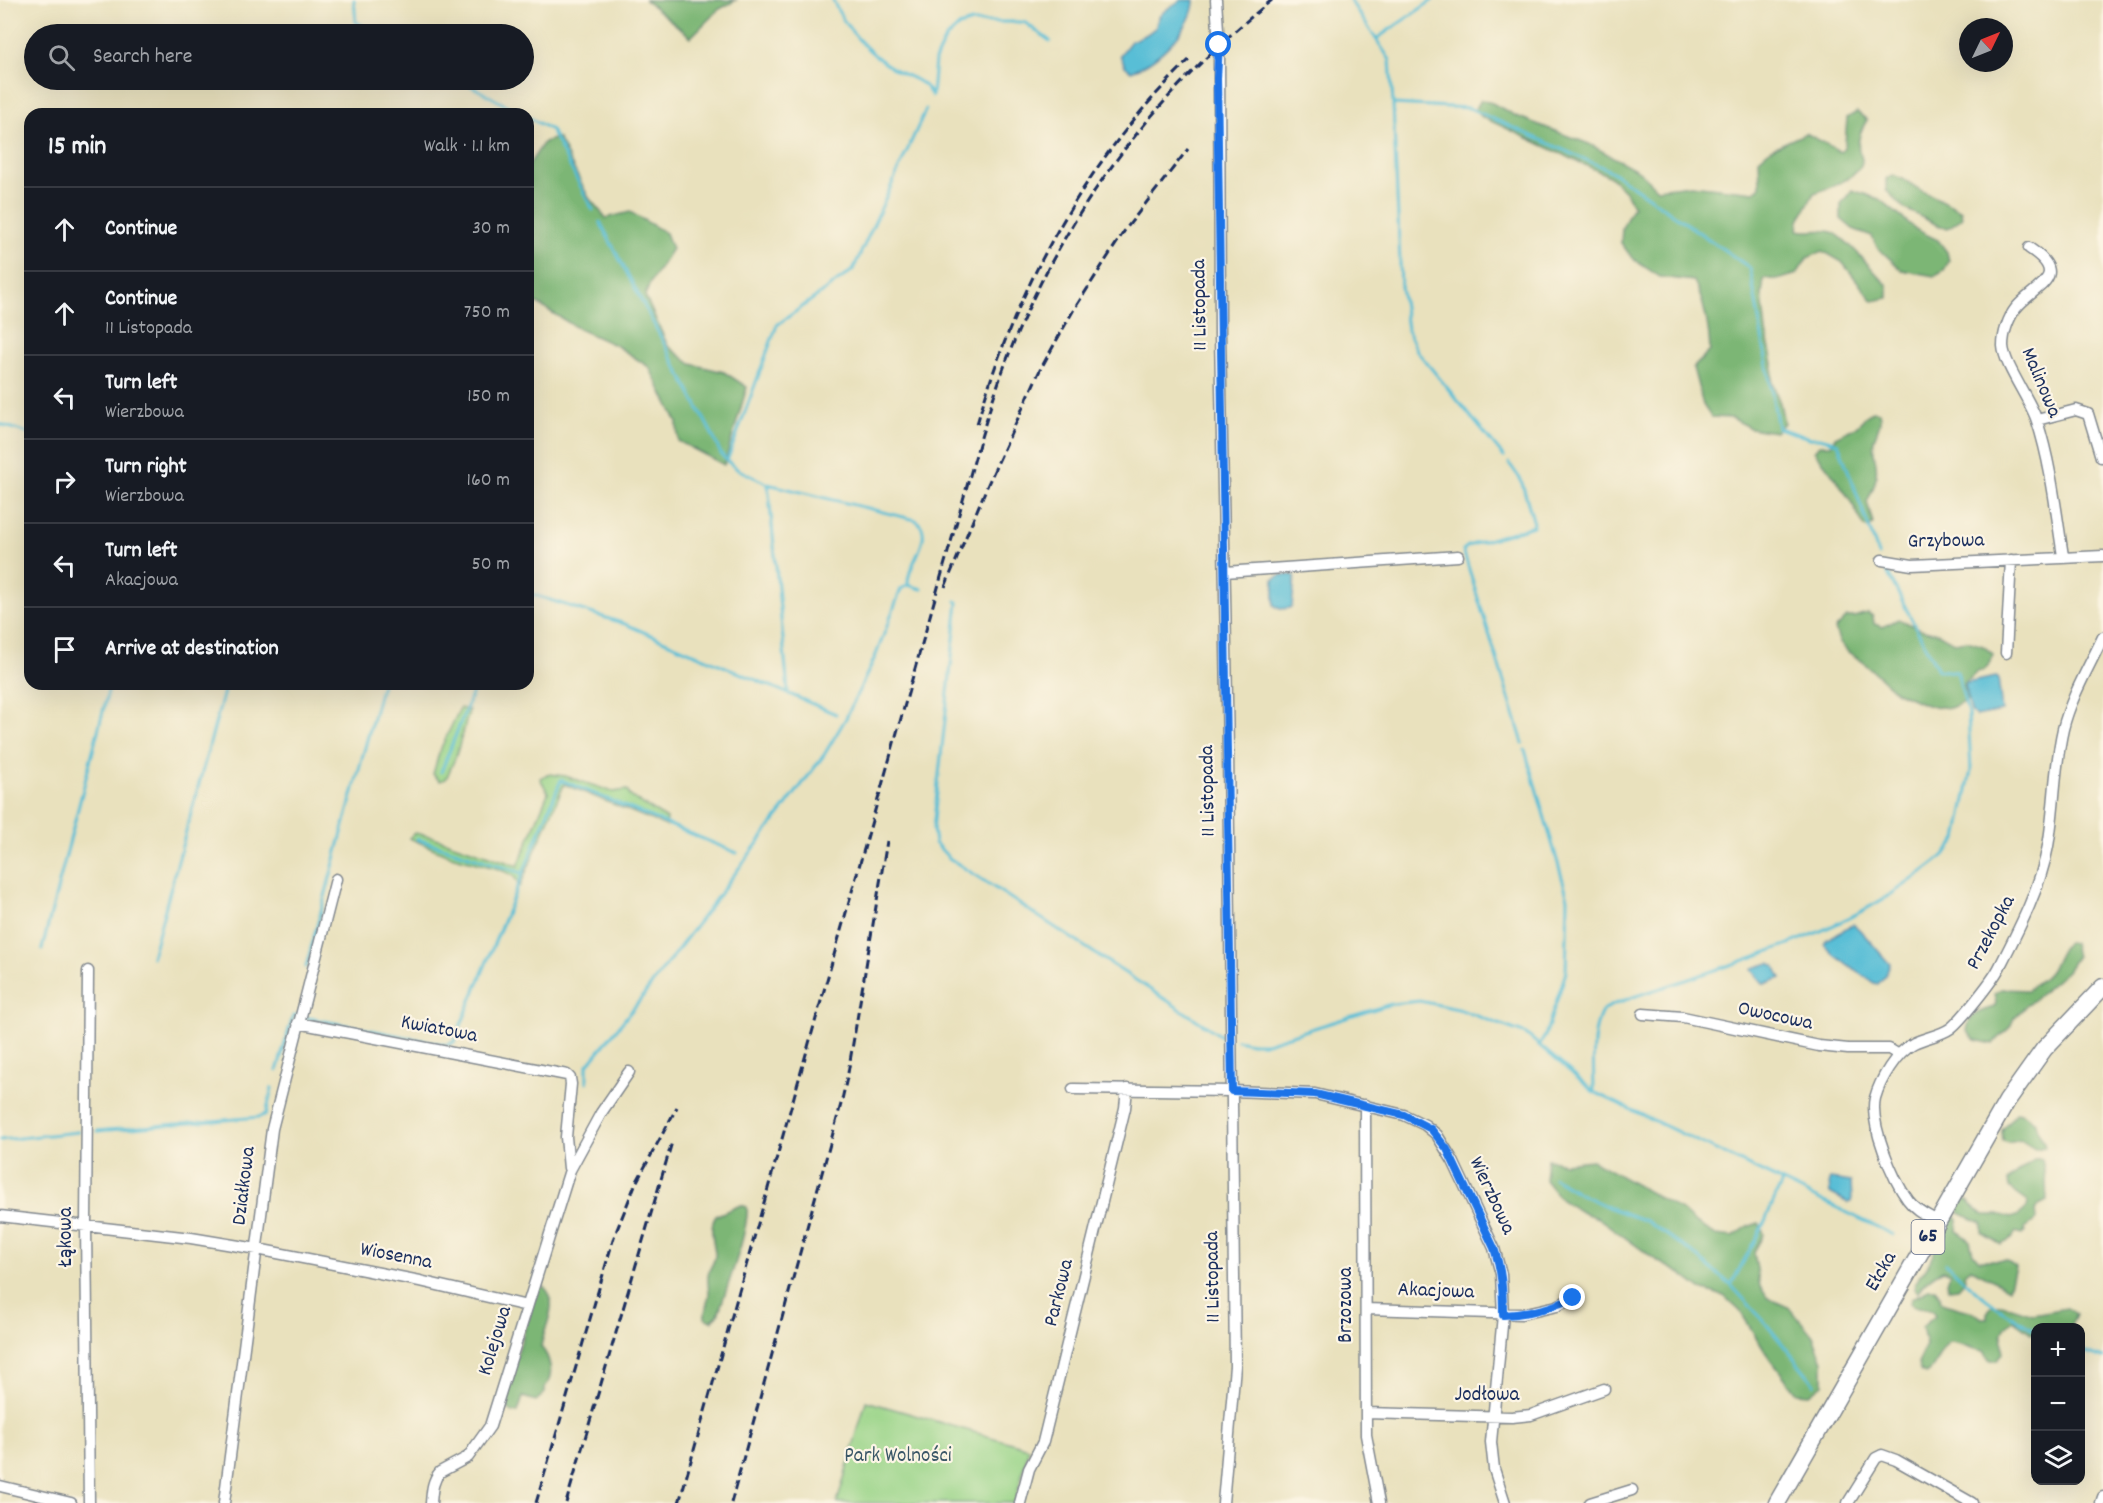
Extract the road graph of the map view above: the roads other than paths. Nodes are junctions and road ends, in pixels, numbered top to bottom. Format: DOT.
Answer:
graph roads {
  1 [pos="1215,0"];
  2 [pos="2029,248"];
  3 [pos="2037,420"];
  4 [pos="2101,457"];
  5 [pos="1458,556"];
  6 [pos="2063,556"];
  7 [pos="2103,556"];
  8 [pos="1882,560"];
  9 [pos="2011,560"];
  10 [pos="1225,573"];
  11 [pos="2103,637"];
  12 [pos="2006,653"];
  13 [pos="336,879"];
  14 [pos="88,971"];
  15 [pos="2103,987"];
  16 [pos="1643,1014"];
  17 [pos="298,1023"];
  18 [pos="1899,1055"];
  19 [pos="629,1072"];
  20 [pos="570,1078"];
  21 [pos="1073,1089"];
  22 [pos="1127,1089"];
  23 [pos="1232,1091"];
  24 [pos="1365,1105"];
  25 [pos="570,1170"];
  26 [pos="0,1216"];
  27 [pos="1938,1221"];
  28 [pos="86,1226"];
  29 [pos="257,1249"];
  30 [pos="1573,1298"];
  31 [pos="527,1306"];
  32 [pos="1367,1309"];
  33 [pos="1503,1315"];
  34 [pos="1604,1389"];
  35 [pos="1366,1413"];
  36 [pos="1492,1416"];
  37 [pos="0,1486"];
  38 [pos="1632,1490"];
  39 [pos="2103,1497"];
  40 [pos="71,1503"];
  41 [pos="89,1503"];
  42 [pos="224,1503"];
  43 [pos="431,1503"];
  44 [pos="1020,1503"];
  45 [pos="1223,1503"];
  46 [pos="1379,1503"];
  47 [pos="1505,1503"];
  48 [pos="1590,1503"];
  49 [pos="1777,1503"];
  50 [pos="1848,1503"];
  51 [pos="1972,1503"];
  52 [pos="2101,1503"];
  1 -- 10 [label="street, 11 Listopada"];
  2 -- 3 [label="street, Malinowa"];
  3 -- 4 [label="street"];
  3 -- 6 [label="street, Malinowa"];
  5 -- 10 [label="street"];
  6 -- 7 [label="street, Grzybowa"];
  6 -- 9 [label="street, Grzybowa"];
  8 -- 9 [label="street, Grzybowa"];
  9 -- 12 [label="street, Grzybowa"];
  10 -- 23 [label="street, 11 Listopada"];
  11 -- 18 [label="street, Przekopka"];
  13 -- 17 [label="street, Działkowa"];
  14 -- 28 [label="street, Łąkowa"];
  15 -- 27 [label="main road, Ełcka / 65"];
  16 -- 18 [label="street, Owocowa"];
  17 -- 20 [label="street, Kwiatowa"];
  17 -- 29 [label="street, Działkowa"];
  18 -- 27 [label="street, Przekopka"];
  19 -- 25 [label="street, Kolejowa"];
  20 -- 25 [label="street, Kolejowa"];
  21 -- 22 [label="street, Wierzbowa"];
  22 -- 23 [label="street, Wierzbowa"];
  22 -- 44 [label="street, Parkowa"];
  23 -- 24 [label="street, Wierzbowa"];
  23 -- 45 [label="street, 11 Listopada"];
  24 -- 32 [label="street, Brzozowa"];
  24 -- 33 [label="street, Wierzbowa"];
  25 -- 31 [label="street, Kolejowa"];
  26 -- 28 [label="street, Wiosenna"];
  27 -- 49 [label="main road, Ełcka / 65"];
  28 -- 29 [label="street, Wiosenna"];
  28 -- 41 [label="street, Łąkowa"];
  29 -- 31 [label="street, Wiosenna"];
  29 -- 42 [label="street, Działkowa"];
  30 -- 33 [label="street, Akacjowa"];
  31 -- 43 [label="street, Kolejowa"];
  32 -- 33 [label="street, Akacjowa"];
  32 -- 35 [label="street, Brzozowa"];
  33 -- 36 [label="street, Wierzbowa"];
  34 -- 36 [label="street, Jodłowa"];
  35 -- 36 [label="street, Jodłowa"];
  35 -- 46 [label="street, Brzozowa"];
  36 -- 47 [label="street, Wierzbowa"];
  37 -- 40 [label="street"];
  38 -- 48 [label="street"];
  39 -- 52 [label="street"];
  50 -- 51 [label="street"];
}
